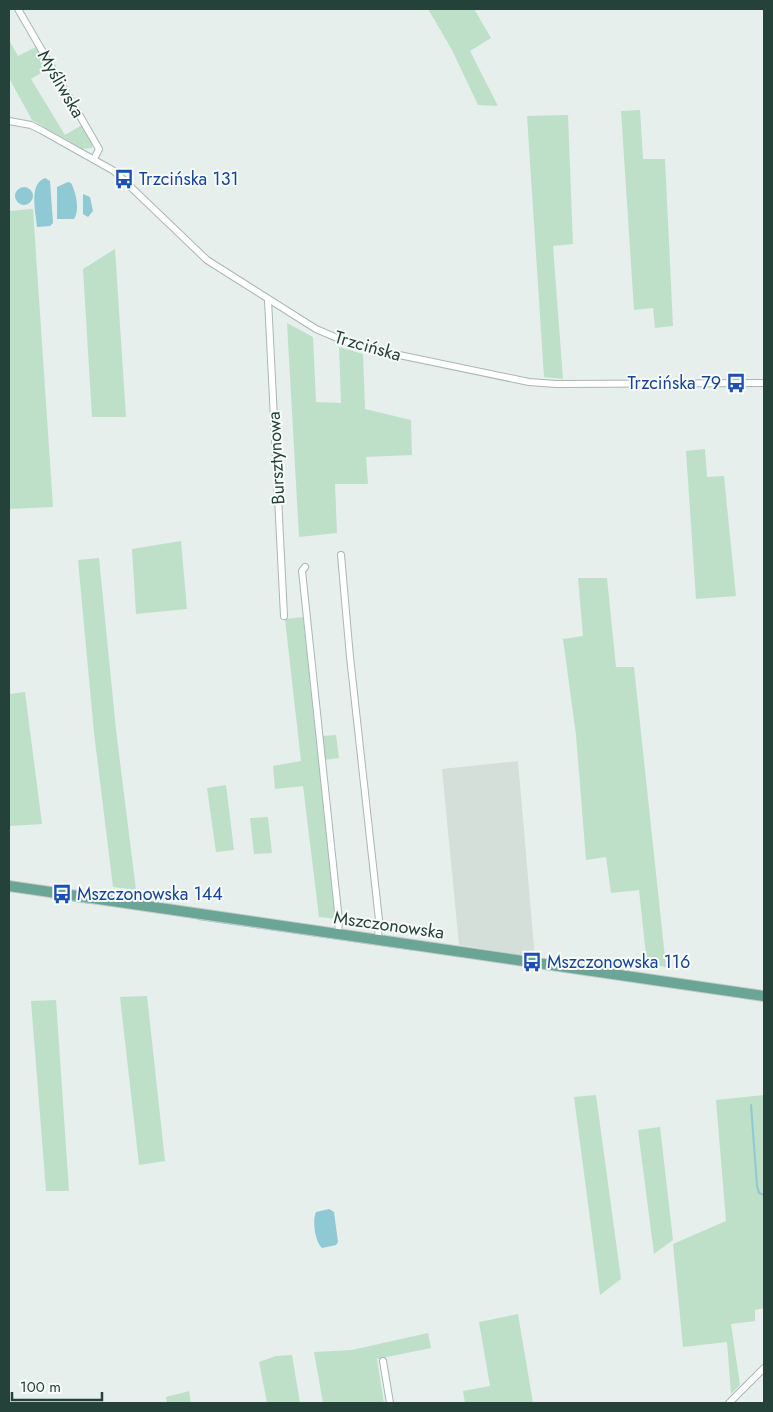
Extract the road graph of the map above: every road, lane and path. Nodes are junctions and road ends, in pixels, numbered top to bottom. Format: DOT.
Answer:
graph roads {
  1 [pos="18,9"];
  2 [pos="9,120"];
  3 [pos="94,158"];
  4 [pos="268,300"];
  5 [pos="764,383"];
  6 [pos="341,554"];
  7 [pos="305,567"];
  8 [pos="284,616"];
  9 [pos="9,886"];
  10 [pos="338,934"];
  11 [pos="378,940"];
  12 [pos="764,996"];
  13 [pos="384,1361"];
  14 [pos="764,1368"];
  15 [pos="390,1403"];
  16 [pos="729,1403"];
  1 -- 3 [label="street, Myśliwska"];
  2 -- 3 [label="street, Trzcińska"];
  3 -- 4 [label="street, Trzcińska"];
  4 -- 5 [label="street, Trzcińska"];
  4 -- 8 [label="street, Bursztynowa"];
  6 -- 11 [label="street"];
  7 -- 10 [label="street"];
  9 -- 10 [label="main road, Mszczonowska"];
  10 -- 11 [label="main road, Mszczonowska"];
  11 -- 12 [label="main road, Mszczonowska"];
  13 -- 15 [label="street"];
  14 -- 16 [label="street"];
}
